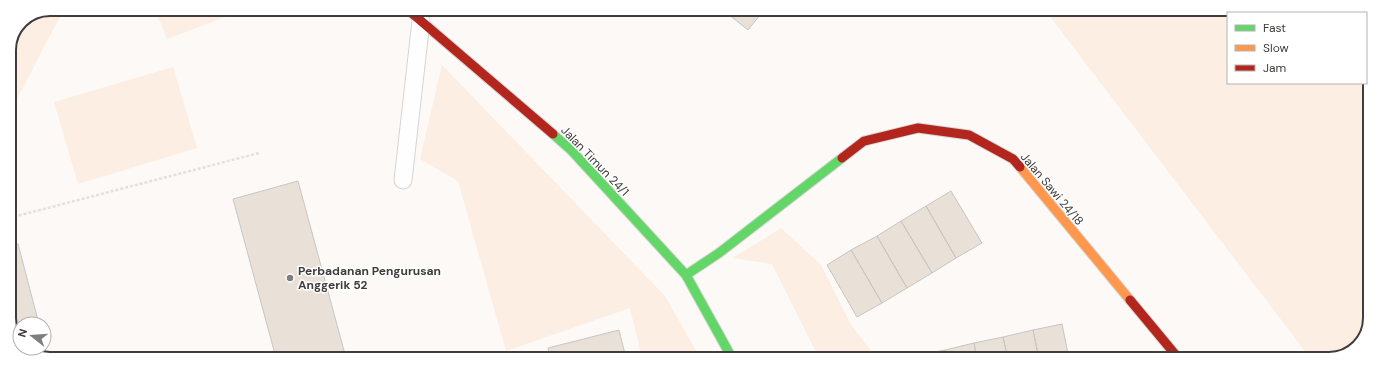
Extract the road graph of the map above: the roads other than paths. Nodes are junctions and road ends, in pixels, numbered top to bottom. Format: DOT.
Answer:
graph roads {
  1 [pos="415,16"];
  2 [pos="421,21"];
  3 [pos="403,180"];
  4 [pos="686,275"];
  5 [pos="729,352"];
  6 [pos="1173,352"];
  1 -- 2 [label="street, Jalan Timun 24/1"];
  2 -- 3 [label="lane"];
  2 -- 4 [label="street, Jalan Timun 24/1"];
  4 -- 5 [label="street, Jalan Timun 24/1"];
  4 -- 6 [label="street, Jalan Sawi 24/18"];
}
